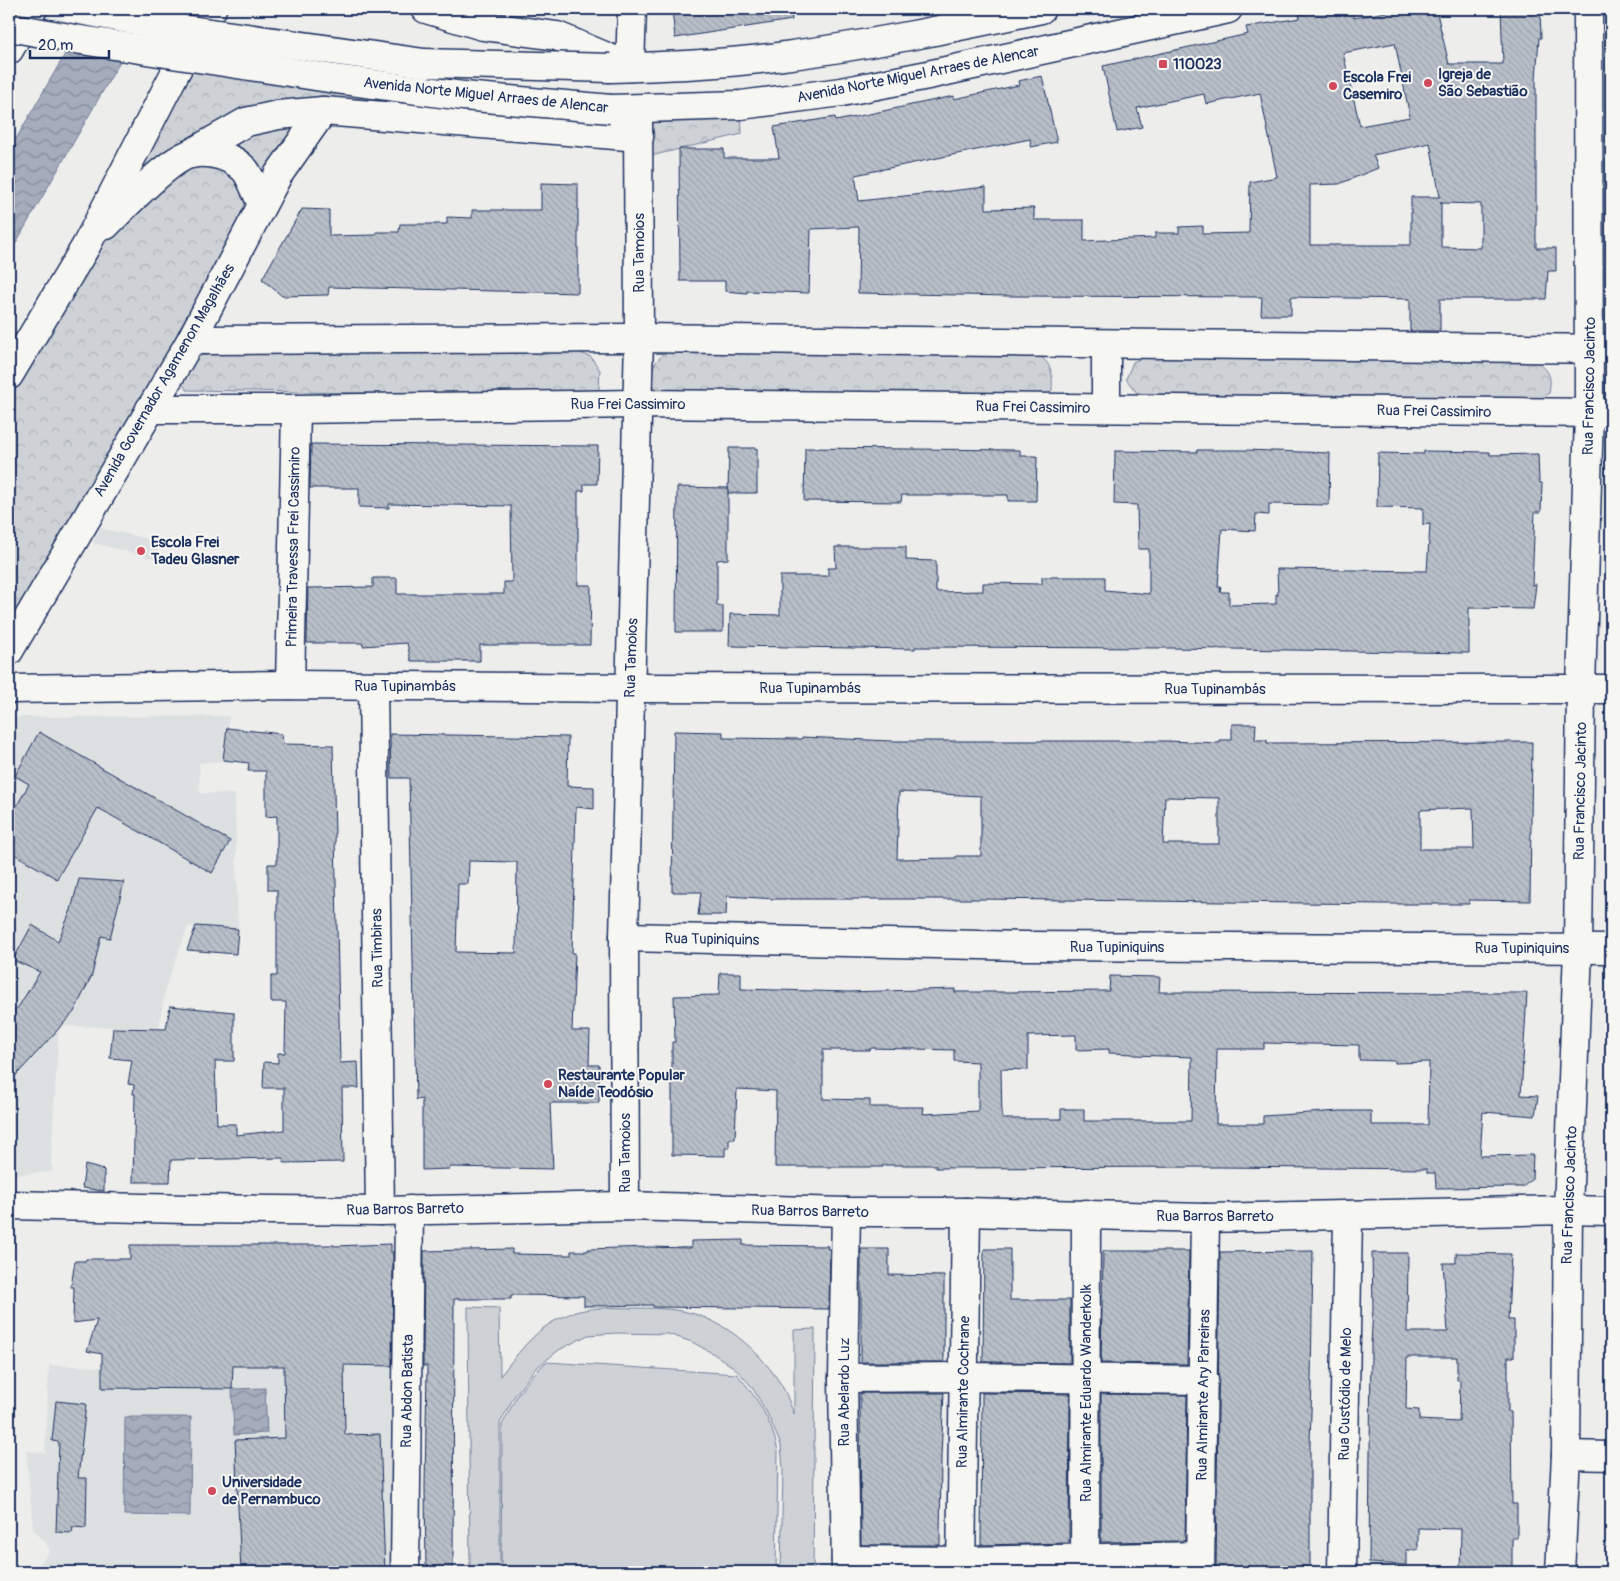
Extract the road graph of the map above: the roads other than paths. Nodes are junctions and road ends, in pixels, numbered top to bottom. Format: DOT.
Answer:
graph roads {
  1 [pos="33,9"];
  2 [pos="74,9"];
  3 [pos="212,9"];
  4 [pos="426,9"];
  5 [pos="632,9"];
  6 [pos="1041,9"];
  7 [pos="1228,9"];
  8 [pos="1588,9"];
  9 [pos="954,18"];
  10 [pos="9,27"];
  11 [pos="9,50"];
  12 [pos="620,68"];
  13 [pos="638,110"];
  14 [pos="323,111"];
  15 [pos="639,138"];
  16 [pos="190,154"];
  17 [pos="262,204"];
  18 [pos="86,246"];
  19 [pos="639,338"];
  20 [pos="191,340"];
  21 [pos="1106,344"];
  22 [pos="1600,349"];
  23 [pos="9,375"];
  24 [pos="638,404"];
  25 [pos="1106,408"];
  26 [pos="150,409"];
  27 [pos="296,409"];
  28 [pos="1600,413"];
  29 [pos="9,650"];
  30 [pos="290,685"];
  31 [pos="373,686"];
  32 [pos="630,688"];
  33 [pos="9,689"];
  34 [pos="1581,689"];
  35 [pos="1611,689"];
  36 [pos="624,937"];
  37 [pos="1578,949"];
  38 [pos="1611,949"];
  39 [pos="9,1205"];
  40 [pos="625,1206"];
  41 [pos="409,1210"];
  42 [pos="1568,1210"];
  43 [pos="380,1211"];
  44 [pos="1611,1211"];
  45 [pos="846,1212"];
  46 [pos="966,1212"];
  47 [pos="1086,1214"];
  48 [pos="1348,1215"];
  49 [pos="1204,1218"];
  50 [pos="963,1377"];
  51 [pos="843,1378"];
  52 [pos="1086,1379"];
  53 [pos="1204,1380"];
  54 [pos="1566,1455"];
  55 [pos="1611,1456"];
  56 [pos="1200,1564"];
  57 [pos="846,1566"];
  58 [pos="1085,1566"];
  59 [pos="961,1567"];
  60 [pos="405,1572"];
  61 [pos="1342,1572"];
  62 [pos="1560,1572"];
  1 -- 11 [label="main road"];
  2 -- 12 [label="main road, Avenida Norte Miguel Arraes de Alencar, bridge"];
  3 -- 18 [label="main road"];
  4 -- 12 [label="main road"];
  5 -- 12 [label="main road"];
  6 -- 9 [label="main road, Avenida Norte Miguel Arraes de Alencar"];
  7 -- 13 [label="main road, Avenida Norte Miguel Arraes de Alencar"];
  8 -- 22 [label="main road, Rua Francisco Jacinto"];
  9 -- 12 [label="main road, Avenida Norte Miguel Arraes de Alencar"];
  10 -- 13 [label="main road, Avenida Norte Miguel Arraes de Alencar, bridge"];
  13 -- 15 [label="main road, Rua Tamoios"];
  14 -- 15 [label="main road"];
  14 -- 16 [label="main road"];
  14 -- 17 [label="main road, Avenida Governador Agamenon Magalhães"];
  15 -- 19 [label="main road, Rua Tamoios"];
  16 -- 17 [label="main road"];
  16 -- 18 [label="main road"];
  17 -- 20 [label="main road, Avenida Governador Agamenon Magalhães"];
  18 -- 23 [label="main road"];
  19 -- 20 [label="main road"];
  19 -- 21 [label="main road"];
  19 -- 24 [label="main road, Rua Tamoios"];
  20 -- 26 [label="main road, Avenida Governador Agamenon Magalhães"];
  21 -- 22 [label="main road"];
  21 -- 25 [label="main road, Rua Frei Cassimiro"];
  22 -- 28 [label="main road, Rua Francisco Jacinto"];
  24 -- 25 [label="main road, Rua Frei Cassimiro"];
  24 -- 27 [label="main road, Rua Frei Cassimiro"];
  24 -- 32 [label="main road, Rua Tamoios"];
  25 -- 28 [label="main road, Rua Frei Cassimiro"];
  26 -- 27 [label="main road, Rua Frei Cassimiro"];
  26 -- 29 [label="main road, Avenida Governador Agamenon Magalhães"];
  27 -- 30 [label="main road, Primeira Travessa Frei Cassimiro"];
  28 -- 34 [label="main road, Rua Francisco Jacinto"];
  30 -- 31 [label="main road, Rua Tupinambás"];
  30 -- 33 [label="main road, Rua Tupinambás"];
  31 -- 32 [label="main road, Rua Tupinambás"];
  31 -- 43 [label="main road, Rua Timbiras"];
  32 -- 34 [label="main road, Rua Tupinambás"];
  32 -- 36 [label="main road, Rua Tamoios"];
  34 -- 35 [label="main road, Rua Tupinambás"];
  34 -- 37 [label="main road, Rua Francisco Jacinto"];
  36 -- 37 [label="main road, Rua Tupiniquins"];
  36 -- 40 [label="main road, Rua Tamoios"];
  37 -- 38 [label="main road, Rua Tupiniquins"];
  37 -- 42 [label="main road, Rua Francisco Jacinto"];
  39 -- 43 [label="main road, Rua Barros Barreto"];
  40 -- 41 [label="main road, Rua Barros Barreto"];
  40 -- 45 [label="main road, Rua Barros Barreto"];
  41 -- 43 [label="main road, Rua Barros Barreto"];
  41 -- 60 [label="main road, Rua Abdon Batista"];
  42 -- 44 [label="main road, Rua Barros Barreto"];
  42 -- 48 [label="main road, Rua Barros Barreto"];
  42 -- 54 [label="main road, Rua Francisco Jacinto"];
  45 -- 46 [label="main road, Rua Barros Barreto"];
  45 -- 51 [label="main road, Rua Abelardo Luz"];
  46 -- 47 [label="main road, Rua Barros Barreto"];
  46 -- 50 [label="main road, Rua Almirante Cochrane"];
  47 -- 49 [label="main road, Rua Barros Barreto"];
  47 -- 52 [label="main road, Rua Almirante Eduardo Wanderkolk"];
  48 -- 49 [label="main road, Rua Barros Barreto"];
  48 -- 61 [label="main road, Rua Custódio de Melo"];
  49 -- 53 [label="main road, Rua Almirante Ary Parreiras"];
  50 -- 51 [label="main road"];
  50 -- 52 [label="main road"];
  50 -- 59 [label="main road, Rua Almirante Cochrane"];
  51 -- 57 [label="main road, Rua Abelardo Luz"];
  52 -- 53 [label="main road"];
  52 -- 58 [label="main road, Rua Almirante Eduardo Wanderkolk"];
  53 -- 56 [label="main road, Rua Almirante Ary Parreiras"];
  54 -- 55 [label="main road"];
  54 -- 62 [label="main road, Rua Francisco Jacinto"];
  56 -- 58 [label="main road"];
  57 -- 59 [label="main road"];
  58 -- 59 [label="main road"];
}
